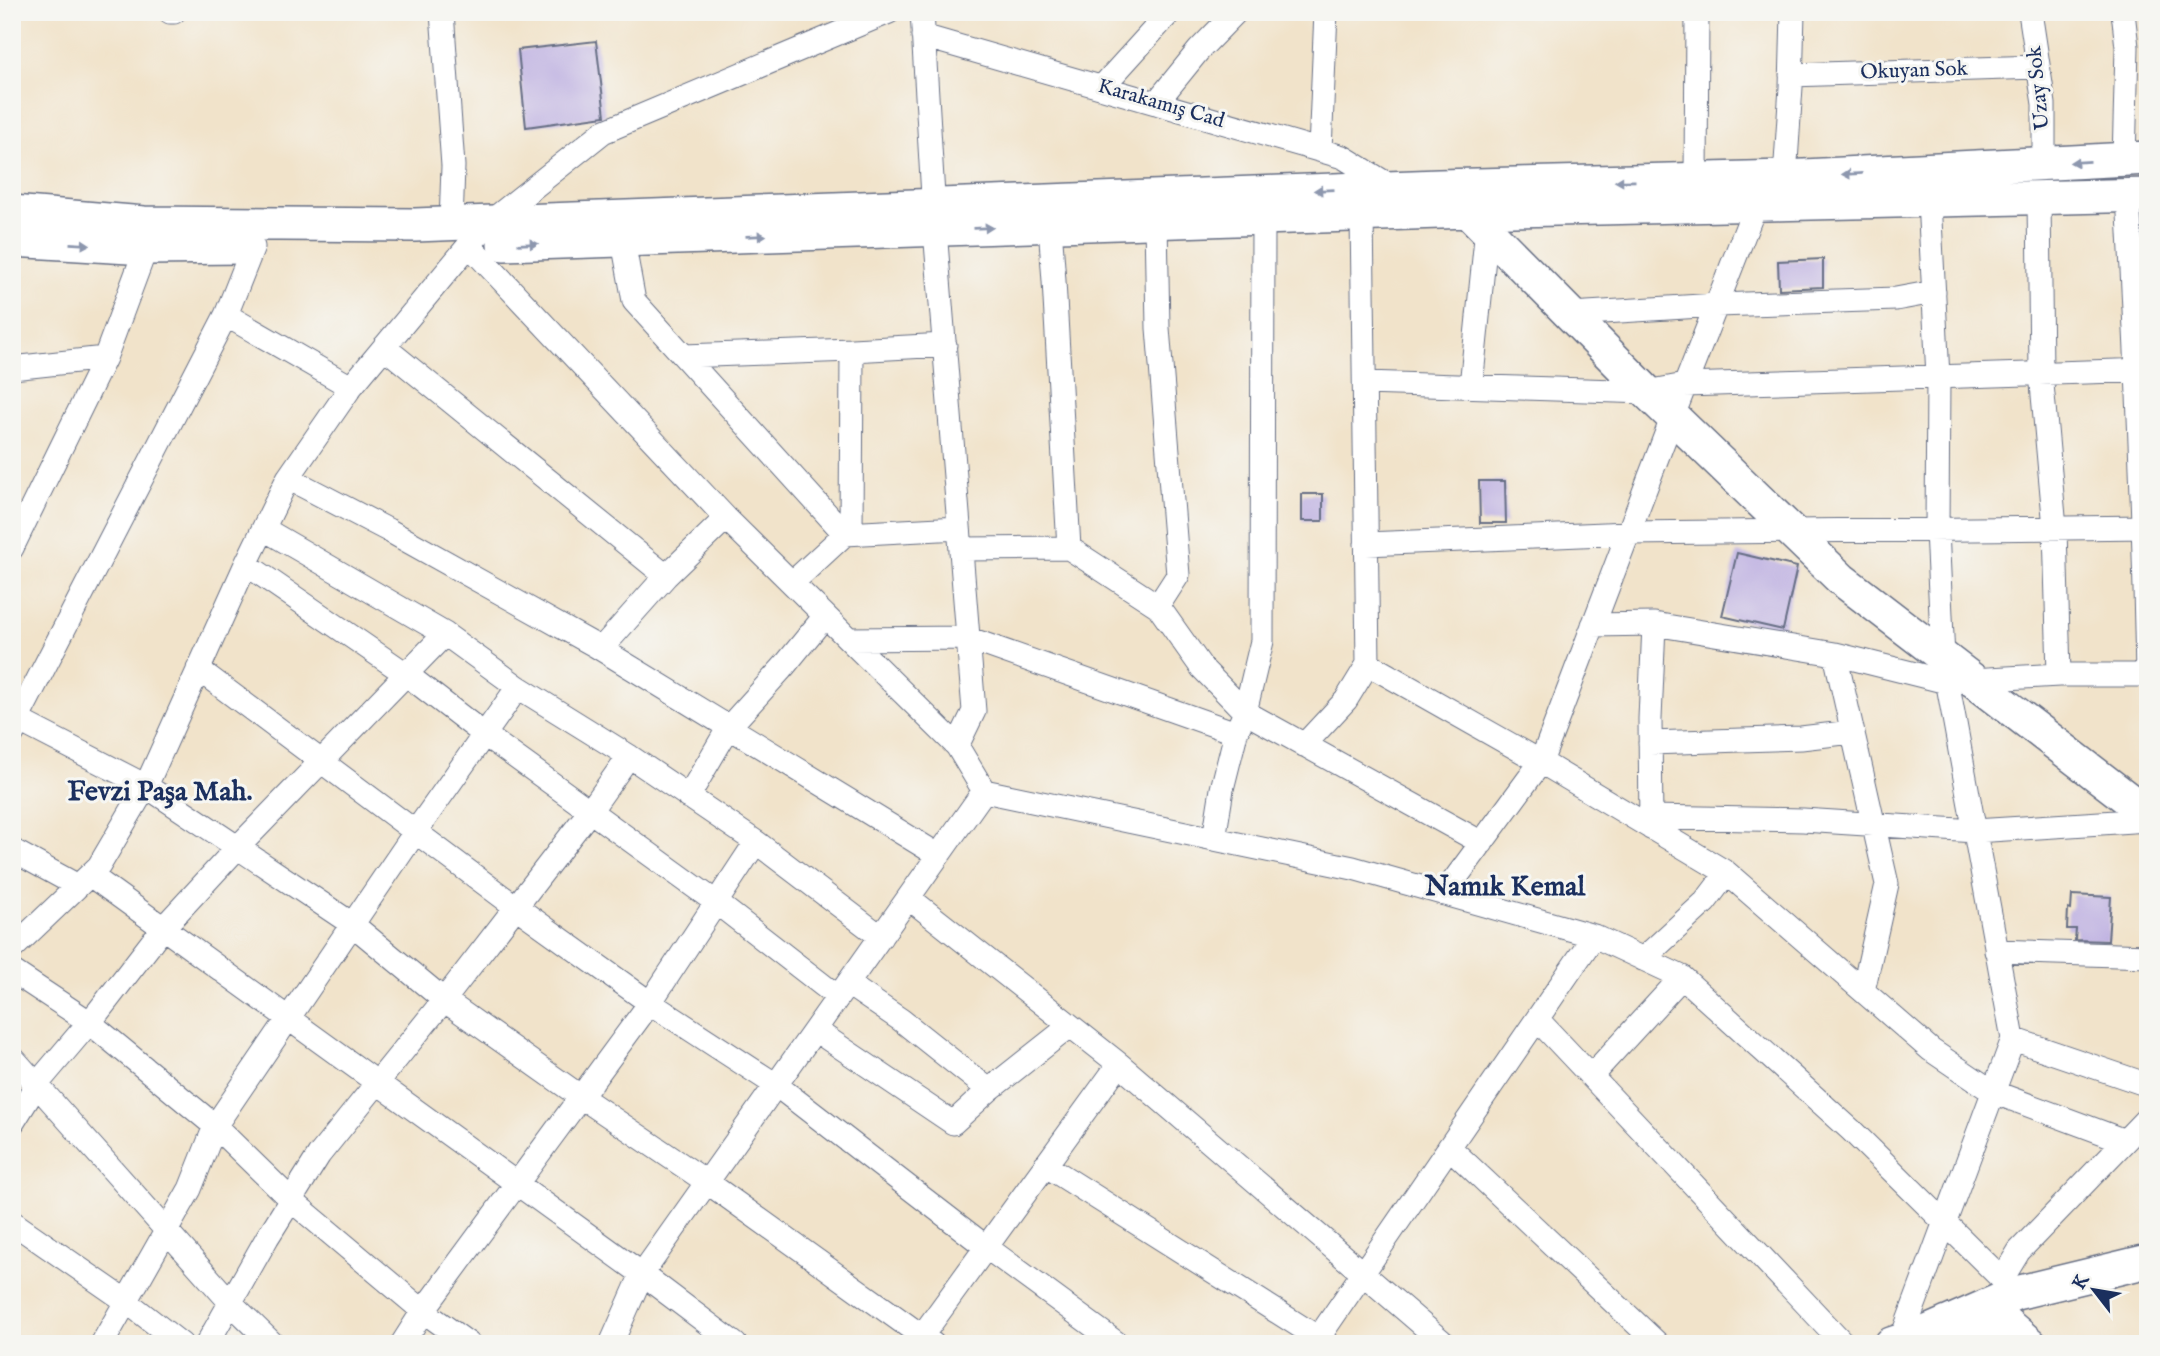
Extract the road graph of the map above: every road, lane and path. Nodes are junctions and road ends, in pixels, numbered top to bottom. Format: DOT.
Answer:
graph roads {
  1 [pos="442,12"];
  2 [pos="888,12"];
  3 [pos="922,12"];
  4 [pos="1170,12"];
  5 [pos="1236,12"];
  6 [pos="1326,12"];
  7 [pos="1697,12"];
  8 [pos="1793,12"];
  9 [pos="2030,12"];
  10 [pos="2123,12"];
  11 [pos="923,36"];
  12 [pos="2037,67"];
  13 [pos="1791,75"];
  14 [pos="1102,87"];
  15 [pos="1156,103"];
  16 [pos="1320,150"];
  17 [pos="2136,159"];
  18 [pos="2044,164"];
  19 [pos="1785,177"];
  20 [pos="1696,179"];
  21 [pos="1439,186"];
  22 [pos="1392,187"];
  23 [pos="2138,195"];
  24 [pos="2039,198"];
  25 [pos="1929,200"];
  26 [pos="1756,204"];
  27 [pos="12,212"];
  28 [pos="1362,215"];
  29 [pos="935,217"];
  30 [pos="1263,218"];
  31 [pos="1478,220"];
  32 [pos="1156,222"];
  33 [pos="1049,226"];
  34 [pos="470,230"];
  35 [pos="12,240"];
  36 [pos="623,241"];
  37 [pos="253,247"];
  38 [pos="146,248"];
  39 [pos="1934,292"];
  40 [pos="1717,305"];
  41 [pos="1571,314"];
  42 [pos="226,315"];
  43 [pos="945,345"];
  44 [pos="384,347"];
  45 [pos="852,350"];
  46 [pos="684,356"];
  47 [pos="105,358"];
  48 [pos="12,368"];
  49 [pos="2143,370"];
  50 [pos="2041,373"];
  51 [pos="1938,377"];
  52 [pos="1365,383"];
  53 [pos="1685,385"];
  54 [pos="1471,386"];
  55 [pos="351,387"];
  56 [pos="1647,392"];
  57 [pos="1673,416"];
  58 [pos="288,478"];
  59 [pos="726,518"];
  60 [pos="2146,527"];
  61 [pos="2055,528"];
  62 [pos="264,529"];
  63 [pos="1937,530"];
  64 [pos="1792,532"];
  65 [pos="848,533"];
  66 [pos="1628,533"];
  67 [pos="960,538"];
  68 [pos="1366,544"];
  69 [pos="12,548"];
  70 [pos="1069,548"];
  71 [pos="246,564"];
  72 [pos="666,576"];
  73 [pos="792,583"];
  74 [pos="1158,606"];
  75 [pos="825,616"];
  76 [pos="1654,624"];
  77 [pos="1593,625"];
  78 [pos="445,634"];
  79 [pos="967,638"];
  80 [pos="849,639"];
  81 [pos="601,649"];
  82 [pos="1835,654"];
  83 [pos="1368,664"];
  84 [pos="198,669"];
  85 [pos="406,674"];
  86 [pos="1954,674"];
  87 [pos="2059,675"];
  88 [pos="2147,675"];
  89 [pos="518,687"];
  90 [pos="1240,723"];
  91 [pos="14,724"];
  92 [pos="729,727"];
  93 [pos="1852,732"];
  94 [pos="485,734"];
  95 [pos="1650,743"];
  96 [pos="1304,745"];
  97 [pos="957,746"];
  98 [pos="629,756"];
  99 [pos="322,761"];
  100 [pos="1541,762"];
  101 [pos="146,786"];
  102 [pos="984,791"];
  103 [pos="688,797"];
  104 [pos="2148,810"];
  105 [pos="590,811"];
  106 [pos="2148,820"];
  107 [pos="1651,822"];
  108 [pos="1873,825"];
  109 [pos="416,831"];
  110 [pos="1975,831"];
  111 [pos="1214,839"];
  112 [pos="756,842"];
  113 [pos="1482,843"];
  114 [pos="237,848"];
  115 [pos="12,850"];
  116 [pos="938,855"];
  117 [pos="1727,873"];
  118 [pos="84,881"];
  119 [pos="1444,894"];
  120 [pos="909,898"];
  121 [pos="717,903"];
  122 [pos="516,907"];
  123 [pos="352,924"];
  124 [pos="163,928"];
  125 [pos="1594,936"];
  126 [pos="881,937"];
  127 [pos="12,949"];
  128 [pos="1996,951"];
  129 [pos="2148,956"];
  130 [pos="1643,959"];
  131 [pos="12,971"];
  132 [pos="1682,977"];
  133 [pos="843,990"];
  134 [pos="1863,991"];
  135 [pos="444,1000"];
  136 [pos="650,1003"];
  137 [pos="288,1017"];
  138 [pos="1537,1019"];
  139 [pos="89,1022"];
  140 [pos="1070,1026"];
  141 [pos="815,1030"];
  142 [pos="2013,1039"];
  143 [pos="12,1057"];
  144 [pos="1119,1064"];
  145 [pos="1591,1076"];
  146 [pos="37,1084"];
  147 [pos="377,1084"];
  148 [pos="776,1085"];
  149 [pos="2148,1085"];
  150 [pos="989,1090"];
  151 [pos="1993,1092"];
  152 [pos="581,1097"];
  153 [pos="2148,1117"];
  154 [pos="12,1124"];
  155 [pos="215,1126"];
  156 [pos="2124,1141"];
  157 [pos="1449,1147"];
  158 [pos="1045,1165"];
  159 [pos="708,1182"];
  160 [pos="518,1184"];
  161 [pos="291,1200"];
  162 [pos="12,1222"];
  163 [pos="1944,1222"];
  164 [pos="166,1231"];
  165 [pos="986,1247"];
  166 [pos="2148,1261"];
  167 [pos="1363,1272"];
  168 [pos="642,1274"];
  169 [pos="2002,1293"];
  170 [pos="126,1301"];
  171 [pos="231,1303"];
  172 [pos="424,1311"];
  173 [pos="1947,1323"];
  174 [pos="924,1341"];
  175 [pos="1324,1341"];
  176 [pos="1896,1342"];
  177 [pos="102,1344"];
  178 [pos="181,1344"];
  179 [pos="207,1344"];
  180 [pos="273,1344"];
  181 [pos="402,1344"];
  182 [pos="469,1344"];
  183 [pos="611,1344"];
  184 [pos="734,1344"];
  185 [pos="1118,1344"];
  186 [pos="1446,1344"];
  187 [pos="1658,1344"];
  188 [pos="1844,1344"];
  189 [pos="1990,1344"];
  190 [pos="2030,1344"];
  1 -- 34 [label="street"];
  2 -- 34 [label="street"];
  3 -- 11 [label="street"];
  4 -- 14 [label="street"];
  5 -- 15 [label="street"];
  6 -- 16 [label="street"];
  7 -- 20 [label="street"];
  8 -- 13 [label="street"];
  9 -- 12 [label="street, Uzay Sok"];
  10 -- 17 [label="street"];
  11 -- 14 [label="street, Karakamış Cad"];
  11 -- 29 [label="street"];
  12 -- 13 [label="street, Okuyan Sok"];
  12 -- 18 [label="street, Uzay Sok"];
  13 -- 19 [label="street"];
  14 -- 15 [label="street, Karakamış Cad"];
  15 -- 16 [label="street, Karakamış Cad"];
  16 -- 22 [label="street, Karakamış Cad"];
  17 -- 18 [label="main road, one-way"];
  18 -- 19 [label="main road, one-way"];
  19 -- 20 [label="main road"];
  20 -- 21 [label="main road, one-way"];
  21 -- 22 [label="main road"];
  21 -- 31 [label="main road"];
  22 -- 29 [label="main road, one-way"];
  23 -- 24 [label="main road"];
  23 -- 49 [label="street"];
  24 -- 25 [label="main road"];
  24 -- 50 [label="street"];
  25 -- 26 [label="main road"];
  25 -- 39 [label="street"];
  26 -- 31 [label="main road"];
  26 -- 40 [label="street"];
  27 -- 34 [label="main road"];
  28 -- 30 [label="main road"];
  28 -- 31 [label="main road"];
  28 -- 52 [label="street"];
  29 -- 33 [label="main road, one-way"];
  29 -- 34 [label="main road"];
  36 -- 29 [label="main road, one-way"];
  29 -- 43 [label="street"];
  30 -- 32 [label="main road"];
  30 -- 90 [label="street"];
  31 -- 41 [label="main road"];
  31 -- 54 [label="street"];
  32 -- 33 [label="main road"];
  32 -- 74 [label="street"];
  33 -- 70 [label="street"];
  34 -- 36 [label="main road, one-way"];
  34 -- 37 [label="main road"];
  34 -- 44 [label="street"];
  34 -- 59 [label="street"];
  35 -- 38 [label="main road, one-way"];
  36 -- 46 [label="street"];
  37 -- 38 [label="main road"];
  37 -- 42 [label="street"];
  38 -- 47 [label="street"];
  39 -- 40 [label="street"];
  39 -- 51 [label="street"];
  40 -- 41 [label="street"];
  40 -- 53 [label="street"];
  41 -- 56 [label="main road"];
  42 -- 55 [label="street"];
  42 -- 91 [label="street"];
  43 -- 45 [label="street"];
  43 -- 67 [label="street"];
  44 -- 55 [label="street"];
  44 -- 72 [label="street"];
  45 -- 46 [label="street"];
  45 -- 65 [label="street"];
  46 -- 65 [label="street"];
  47 -- 48 [label="street"];
  47 -- 69 [label="street"];
  49 -- 50 [label="street"];
  49 -- 60 [label="street"];
  50 -- 51 [label="street"];
  50 -- 61 [label="street"];
  51 -- 53 [label="street"];
  51 -- 63 [label="street"];
  52 -- 54 [label="street"];
  52 -- 68 [label="street"];
  53 -- 56 [label="street"];
  53 -- 57 [label="street"];
  54 -- 56 [label="street"];
  55 -- 58 [label="street"];
  56 -- 57 [label="main road"];
  57 -- 64 [label="main road"];
  57 -- 66 [label="street"];
  58 -- 62 [label="street"];
  58 -- 81 [label="street"];
  59 -- 72 [label="street"];
  59 -- 73 [label="street"];
  60 -- 61 [label="street"];
  60 -- 88 [label="street"];
  61 -- 63 [label="street"];
  61 -- 87 [label="street"];
  62 -- 71 [label="street"];
  62 -- 78 [label="street"];
  63 -- 64 [label="street"];
  63 -- 86 [label="street"];
  64 -- 66 [label="street"];
  64 -- 86 [label="main road"];
  65 -- 67 [label="street"];
  65 -- 73 [label="street"];
  66 -- 68 [label="street"];
  66 -- 77 [label="street"];
  67 -- 70 [label="street"];
  67 -- 79 [label="street"];
  68 -- 83 [label="street"];
  70 -- 74 [label="street"];
  71 -- 84 [label="street"];
  71 -- 85 [label="street"];
  72 -- 81 [label="street"];
  73 -- 75 [label="street"];
  74 -- 90 [label="street"];
  75 -- 80 [label="street"];
  75 -- 92 [label="street"];
  76 -- 77 [label="street"];
  76 -- 82 [label="street"];
  76 -- 95 [label="street"];
  77 -- 100 [label="street"];
  78 -- 85 [label="street"];
  78 -- 89 [label="street"];
  79 -- 80 [label="street"];
  79 -- 90 [label="street"];
  79 -- 97 [label="street"];
  80 -- 97 [label="street"];
  81 -- 92 [label="street"];
  82 -- 86 [label="street"];
  82 -- 93 [label="street"];
  83 -- 96 [label="street"];
  83 -- 100 [label="street"];
  84 -- 99 [label="street"];
  84 -- 101 [label="street"];
  85 -- 94 [label="street"];
  85 -- 99 [label="street"];
  86 -- 87 [label="street"];
  86 -- 104 [label="main road"];
  86 -- 110 [label="street"];
  87 -- 88 [label="street"];
  89 -- 94 [label="street"];
  89 -- 98 [label="street"];
  90 -- 96 [label="street"];
  90 -- 111 [label="street"];
  91 -- 101 [label="street"];
  92 -- 103 [label="street"];
  92 -- 116 [label="street"];
  93 -- 95 [label="street"];
  93 -- 108 [label="street"];
  94 -- 105 [label="street"];
  94 -- 109 [label="street"];
  95 -- 107 [label="street"];
  96 -- 113 [label="street"];
  97 -- 102 [label="street"];
  98 -- 103 [label="street"];
  98 -- 105 [label="street"];
  99 -- 109 [label="street"];
  99 -- 114 [label="street"];
  100 -- 107 [label="street"];
  100 -- 113 [label="street"];
  101 -- 114 [label="street"];
  101 -- 118 [label="street"];
  102 -- 111 [label="street"];
  102 -- 116 [label="street"];
  103 -- 112 [label="street"];
  105 -- 121 [label="street"];
  105 -- 122 [label="street"];
  106 -- 110 [label="street"];
  107 -- 108 [label="street"];
  107 -- 117 [label="street"];
  108 -- 110 [label="street"];
  108 -- 134 [label="street"];
  109 -- 122 [label="street"];
  109 -- 123 [label="street"];
  110 -- 128 [label="street"];
  111 -- 119 [label="street"];
  112 -- 121 [label="street"];
  112 -- 126 [label="street"];
  113 -- 119 [label="street"];
  114 -- 123 [label="street"];
  114 -- 124 [label="street"];
  115 -- 118 [label="street"];
  116 -- 120 [label="street"];
  117 -- 130 [label="street"];
  117 -- 134 [label="street"];
  118 -- 124 [label="street"];
  118 -- 127 [label="street"];
  119 -- 125 [label="street"];
  120 -- 126 [label="street"];
  120 -- 140 [label="street"];
  121 -- 133 [label="street"];
  121 -- 136 [label="street"];
  122 -- 135 [label="street"];
  122 -- 136 [label="street"];
  123 -- 135 [label="street"];
  123 -- 137 [label="street"];
  124 -- 137 [label="street"];
  124 -- 139 [label="street"];
  125 -- 130 [label="street"];
  125 -- 138 [label="street"];
  126 -- 133 [label="street"];
  128 -- 129 [label="street"];
  128 -- 142 [label="street"];
  130 -- 132 [label="street"];
  131 -- 139 [label="street"];
  132 -- 145 [label="street"];
  132 -- 163 [label="street"];
  133 -- 141 [label="street"];
  133 -- 150 [label="street"];
  134 -- 151 [label="street"];
  135 -- 147 [label="street"];
  135 -- 152 [label="street"];
  136 -- 148 [label="street"];
  136 -- 152 [label="street"];
  137 -- 147 [label="street"];
  137 -- 155 [label="street"];
  138 -- 145 [label="street"];
  138 -- 157 [label="street"];
  139 -- 146 [label="street"];
  139 -- 155 [label="street"];
  140 -- 144 [label="street"];
  140 -- 150 [label="street"];
  141 -- 148 [label="street"];
  141 -- 150 [label="street"];
  142 -- 149 [label="street"];
  142 -- 151 [label="street"];
  143 -- 146 [label="street"];
  144 -- 158 [label="street"];
  144 -- 167 [label="street"];
  145 -- 188 [label="street"];
  146 -- 154 [label="street"];
  146 -- 164 [label="street"];
  147 -- 160 [label="street"];
  147 -- 161 [label="street"];
  148 -- 159 [label="street"];
  148 -- 165 [label="street"];
  151 -- 156 [label="street"];
  151 -- 163 [label="street"];
  152 -- 159 [label="street"];
  152 -- 160 [label="street"];
  153 -- 156 [label="street"];
  155 -- 161 [label="street"];
  155 -- 164 [label="street"];
  156 -- 169 [label="street"];
  157 -- 167 [label="street"];
  157 -- 187 [label="street"];
  158 -- 165 [label="street"];
  158 -- 175 [label="street"];
  159 -- 168 [label="street"];
  159 -- 174 [label="street"];
  160 -- 168 [label="street"];
  160 -- 172 [label="street"];
  161 -- 171 [label="street"];
  161 -- 172 [label="street"];
  162 -- 170 [label="street"];
  163 -- 169 [label="street"];
  163 -- 176 [label="street"];
  164 -- 170 [label="street"];
  164 -- 171 [label="street"];
  165 -- 174 [label="street"];
  165 -- 185 [label="street"];
  166 -- 169 [label="main road"];
  167 -- 175 [label="street"];
  167 -- 186 [label="street"];
  168 -- 183 [label="street"];
  168 -- 184 [label="street"];
  169 -- 173 [label="main road"];
  169 -- 190 [label="main road"];
  170 -- 177 [label="street"];
  170 -- 178 [label="street"];
  171 -- 179 [label="street"];
  171 -- 180 [label="street"];
  172 -- 181 [label="street"];
  172 -- 182 [label="street"];
  173 -- 176 [label="main road"];
  173 -- 189 [label="main road"];
}
